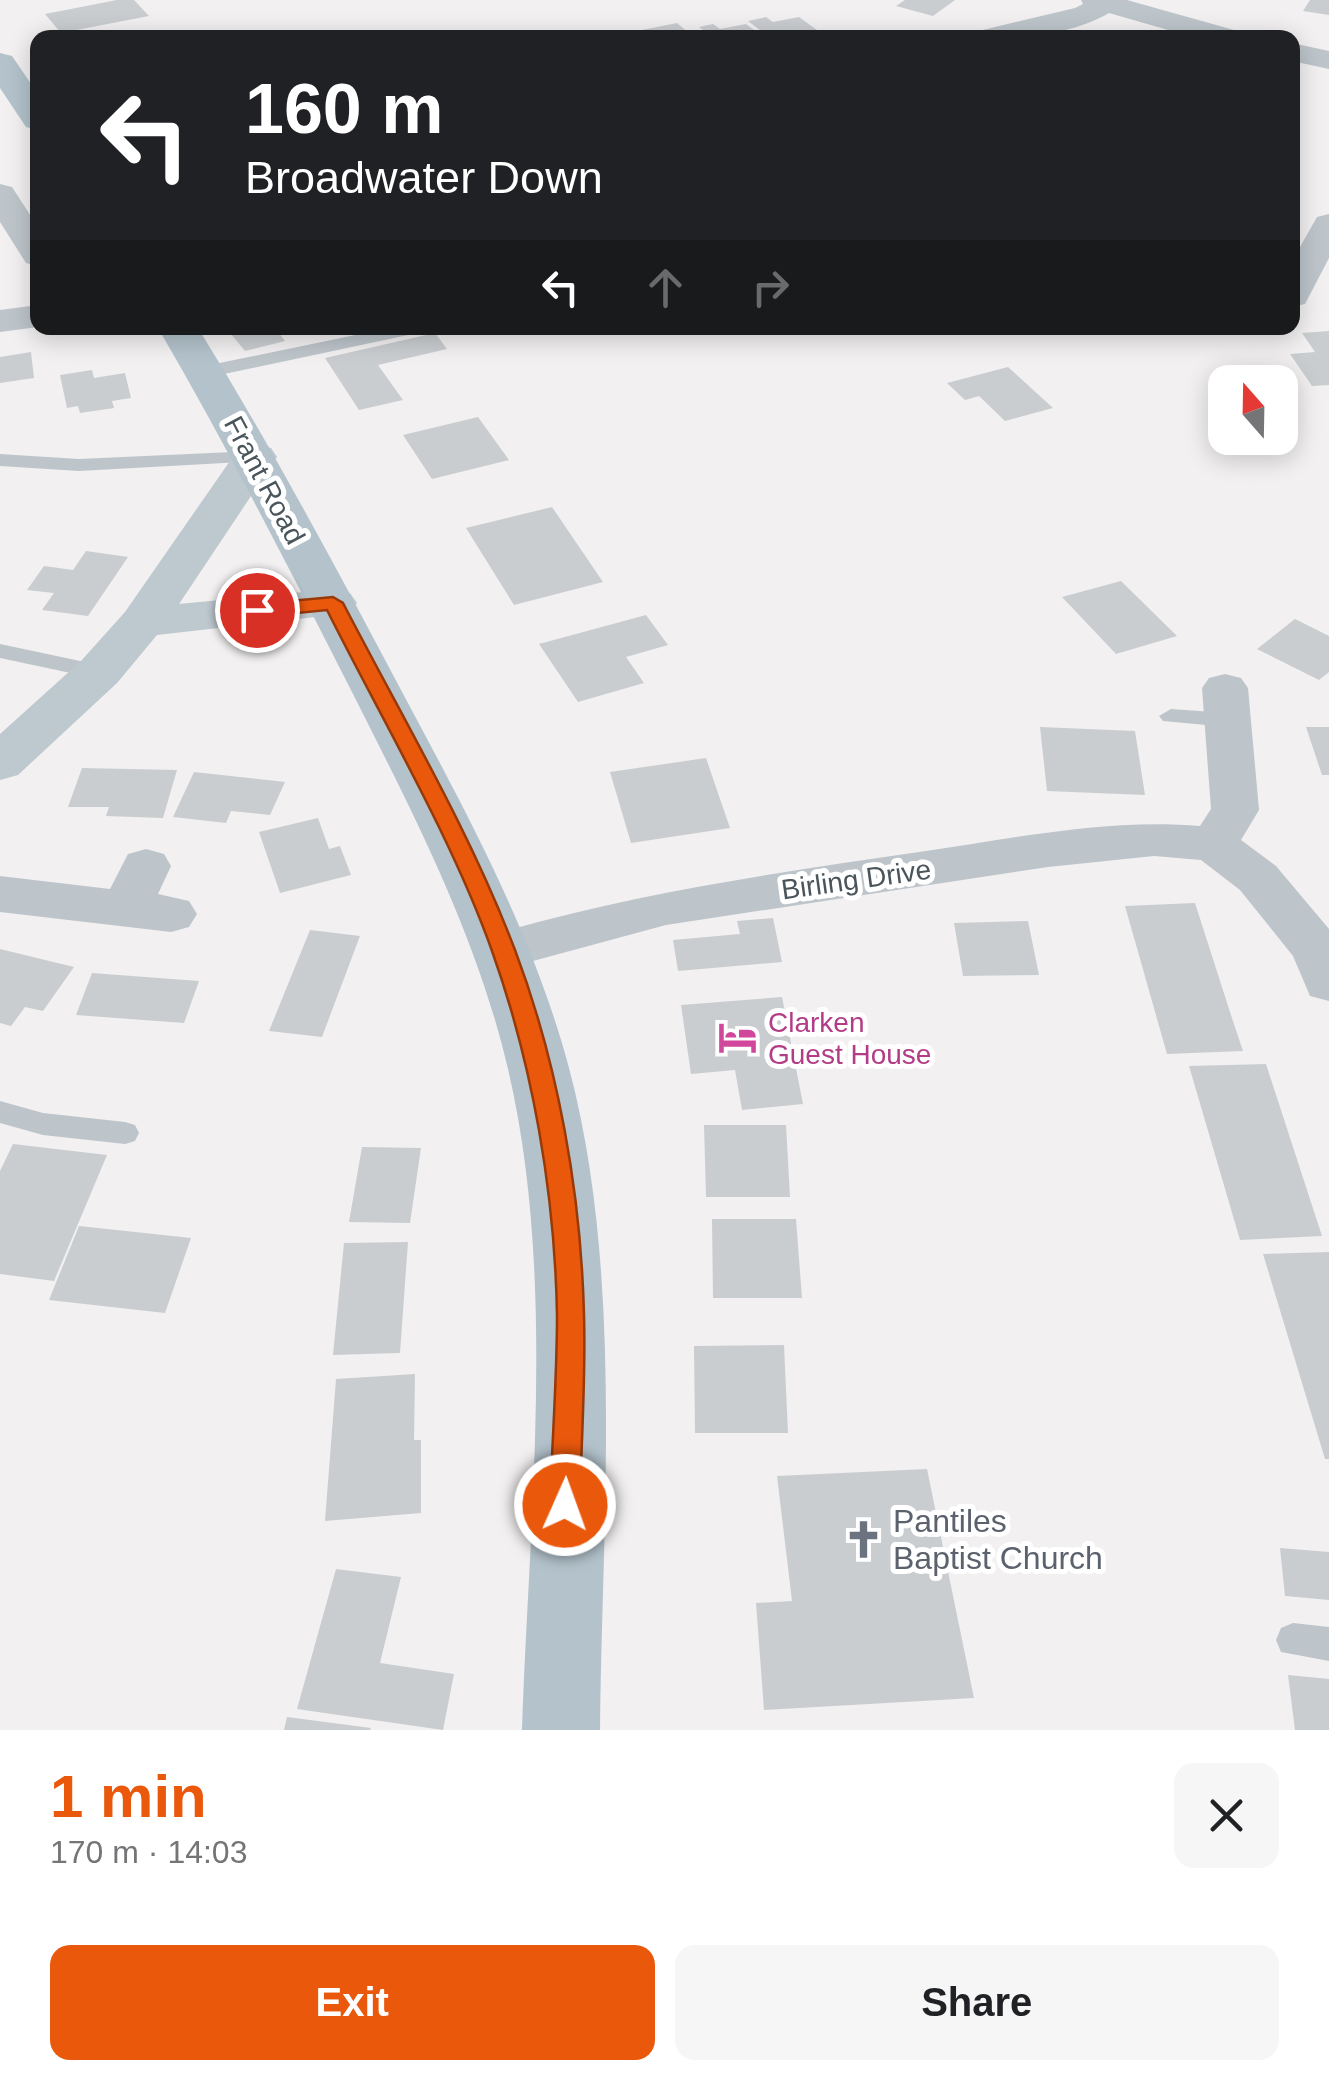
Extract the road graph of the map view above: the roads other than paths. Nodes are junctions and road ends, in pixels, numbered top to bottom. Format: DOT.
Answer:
graph roads {
  1 [pos="1100,1"];
  2 [pos="1019,30"];
  3 [pos="1203,30"];
  4 [pos="1300,54"];
  5 [pos="1329,60"];
  6 [pos="0,63"];
  7 [pos="30,108"];
  8 [pos="0,194"];
  9 [pos="1329,224"];
  10 [pos="30,243"];
  11 [pos="1300,280"];
  12 [pos="30,317"];
  13 [pos="0,322"];
  14 [pos="342,335"];
  15 [pos="191,350"];
  16 [pos="254,457"];
  17 [pos="0,460"];
  18 [pos="333,603"];
  19 [pos="142,622"];
  20 [pos="0,651"];
  21 [pos="100,672"];
  22 [pos="1226,704"];
  23 [pos="1171,716"];
  24 [pos="0,763"];
  25 [pos="1213,844"];
  26 [pos="0,894"];
  27 [pos="148,896"];
  28 [pos="503,950"];
  29 [pos="1329,982"];
  30 [pos="0,1112"];
  31 [pos="125,1133"];
  32 [pos="1293,1640"];
  33 [pos="1329,1644"];
  34 [pos="561,1730"];
  1 -- 2 [label="street"];
  1 -- 3 [label="street"];
  4 -- 5 [label="street"];
  6 -- 7 [label="main road"];
  8 -- 10 [label="street"];
  9 -- 11 [label="street"];
  12 -- 13 [label="street"];
  14 -- 15 [label="lane"];
  15 -- 16 [label="main road, Frant Road"];
  16 -- 17 [label="lane"];
  16 -- 18 [label="main road, Frant Road"];
  16 -- 19 [label="street"];
  18 -- 19 [label="street"];
  18 -- 28 [label="main road, Frant Road"];
  19 -- 21 [label="street"];
  20 -- 21 [label="lane"];
  21 -- 24 [label="street"];
  22 -- 23 [label="lane"];
  22 -- 25 [label="street"];
  25 -- 28 [label="street, Birling Drive"];
  25 -- 29 [label="street"];
  26 -- 27 [label="street"];
  28 -- 34 [label="main road, Frant Road"];
  30 -- 31 [label="lane"];
  32 -- 33 [label="lane"];
}
